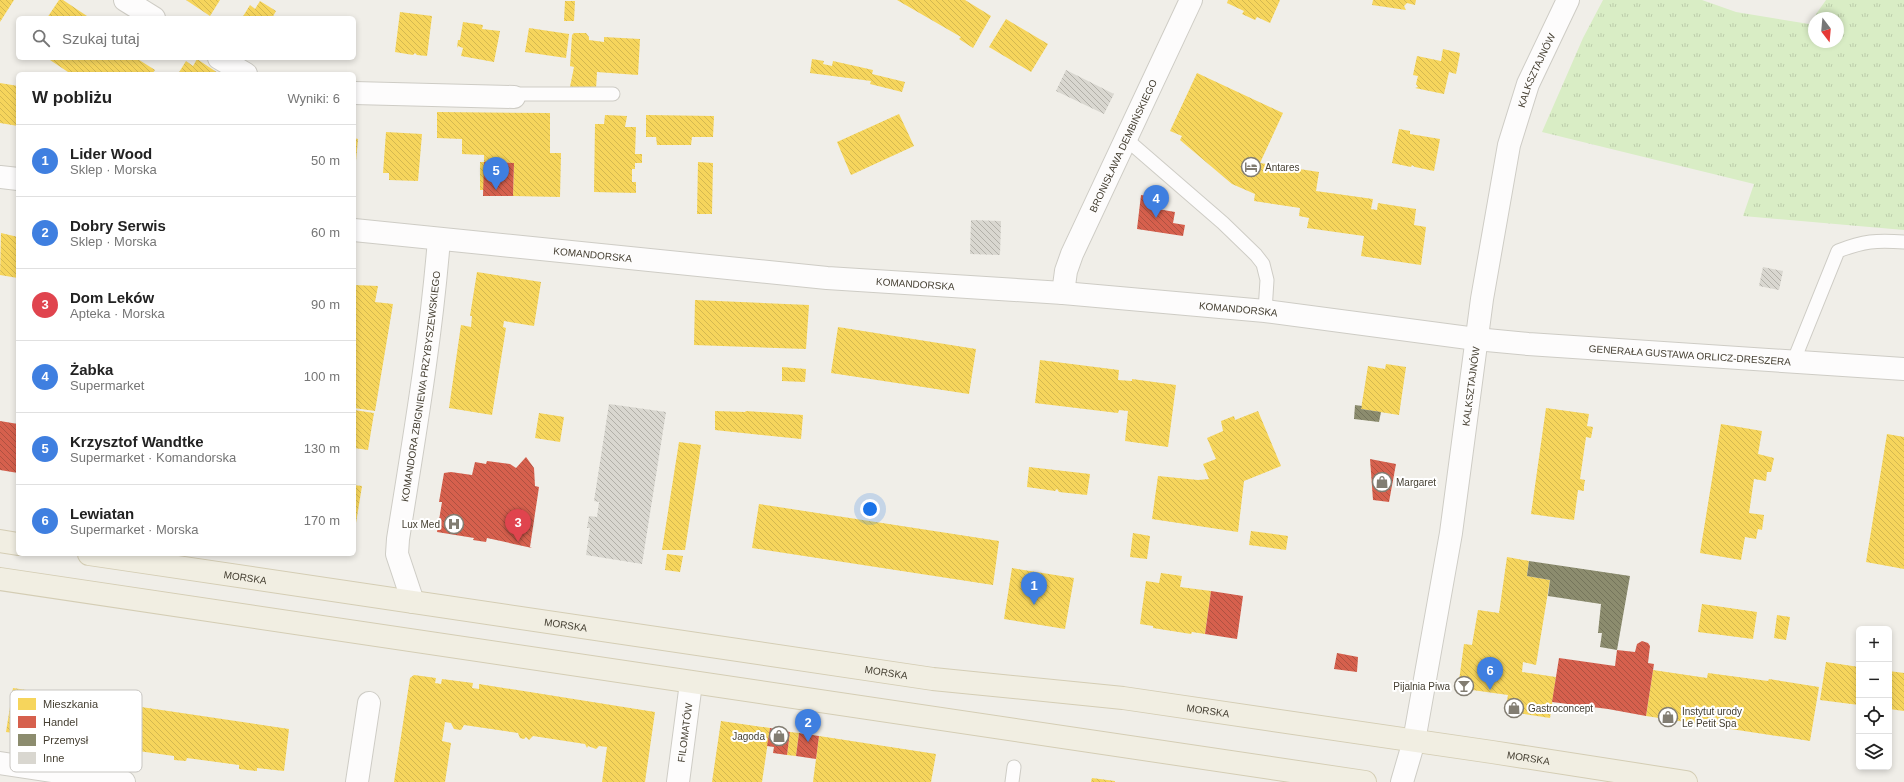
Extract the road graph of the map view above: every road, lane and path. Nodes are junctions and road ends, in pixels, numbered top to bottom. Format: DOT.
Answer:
graph roads {
  1 [pos="125,0"];
  2 [pos="1191,0"];
  3 [pos="1568,0"];
  4 [pos="150,16"];
  5 [pos="222,60"];
  6 [pos="243,72"];
  7 [pos="356,93"];
  8 [pos="613,94"];
  9 [pos="514,98"];
  10 [pos="1126,139"];
  11 [pos="0,177"];
  12 [pos="16,179"];
  13 [pos="356,230"];
  14 [pos="439,239"];
  15 [pos="1904,242"];
  16 [pos="1063,293"];
  17 [pos="1265,311"];
  18 [pos="1476,339"];
  19 [pos="1794,360"];
  20 [pos="1904,369"];
  21 [pos="0,541"];
  22 [pos="16,544"];
  23 [pos="102,556"];
  24 [pos="0,580"];
  25 [pos="413,602"];
  26 [pos="691,683"];
  27 [pos="369,703"];
  28 [pos="1414,741"];
  29 [pos="0,764"];
  30 [pos="10,765"];
  31 [pos="1014,768"];
  32 [pos="55,772"];
  33 [pos="124,782"];
  34 [pos="357,782"];
  35 [pos="678,782"];
  36 [pos="1012,782"];
  37 [pos="1365,782"];
  38 [pos="1402,782"];
  39 [pos="1686,782"];
  1 -- 4 [label="street"];
  2 -- 10 [label="street, BRONISŁAWA DEMBIŃSKIEGO"];
  3 -- 18 [label="street, KALKSZTAJNÓW"];
  5 -- 6 [label="street"];
  7 -- 9 [label="street"];
  8 -- 9 [label="lane"];
  10 -- 16 [label="street, BRONISŁAWA DEMBIŃSKIEGO"];
  10 -- 17 [label="lane"];
  11 -- 12 [label="street"];
  13 -- 14 [label="street, KOMANDORSKA"];
  14 -- 16 [label="street, KOMANDORSKA"];
  14 -- 25 [label="street, KOMANDORA ZBIGNIEWA PRZYBYSZEWSKIEGO"];
  15 -- 19 [label="lane"];
  16 -- 17 [label="street, KOMANDORSKA"];
  17 -- 18 [label="street, KOMANDORSKA"];
  18 -- 19 [label="street, GENERAŁA GUSTAWA ORLICZ-DRESZERA"];
  18 -- 28 [label="street, KALKSZTAJNÓW"];
  19 -- 20 [label="street, GENERAŁA GUSTAWA ORLICZ-DRESZERA"];
  21 -- 22 [label="main road"];
  23 -- 25 [label="main road, MORSKA"];
  24 -- 26 [label="main road"];
  25 -- 28 [label="main road, MORSKA"];
  26 -- 35 [label="street, FILOMATÓW"];
  26 -- 37 [label="main road"];
  27 -- 34 [label="street"];
  28 -- 38 [label="street, KALKSZTAJNÓW"];
  28 -- 39 [label="main road, MORSKA"];
  29 -- 30 [label="street"];
  31 -- 36 [label="lane"];
  32 -- 33 [label="street"];
}
